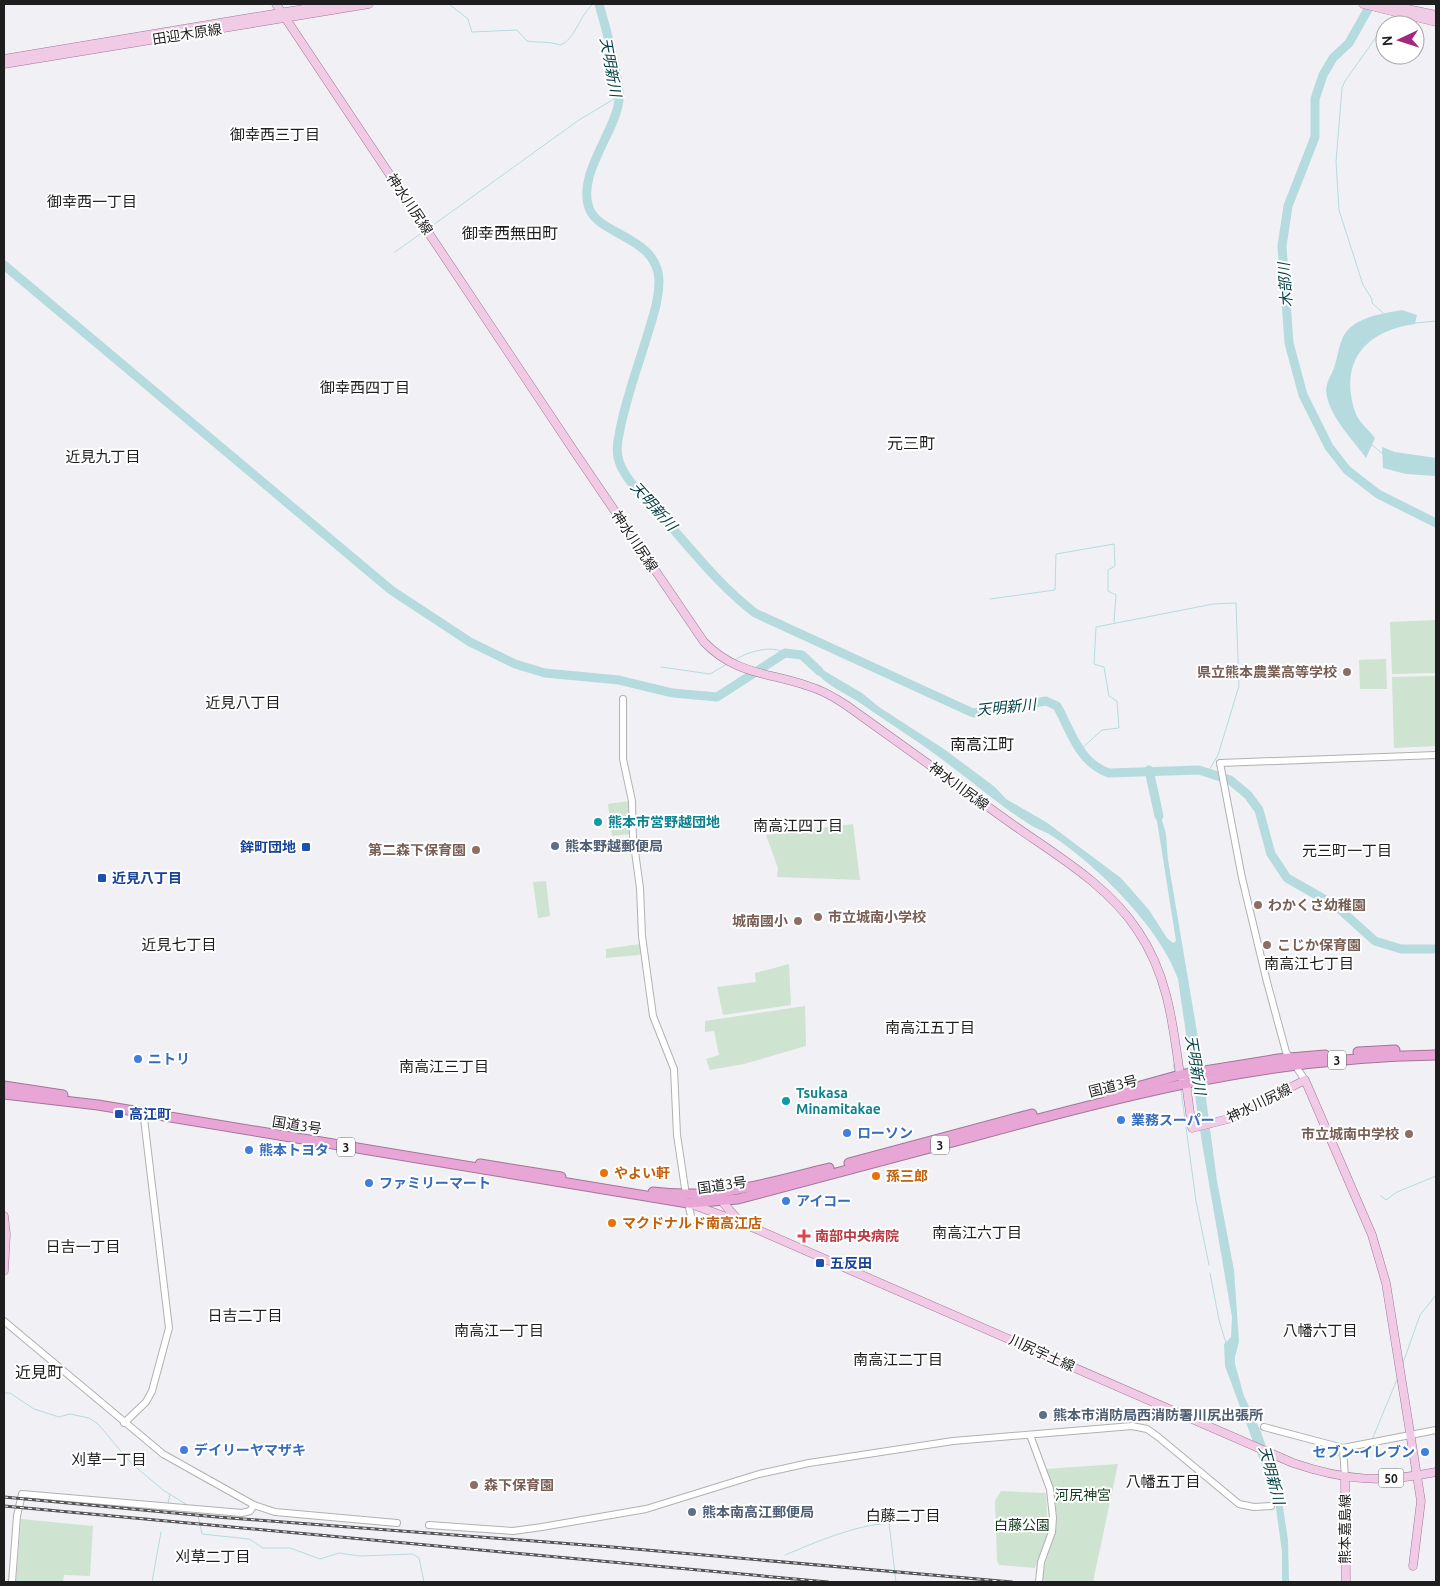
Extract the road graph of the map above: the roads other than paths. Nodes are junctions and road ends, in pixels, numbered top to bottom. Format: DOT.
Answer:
graph roads {
  1 [pos="276,4"];
  2 [pos="333,4"];
  3 [pos="369,4"];
  4 [pos="1363,4"];
  5 [pos="1384,5"];
  6 [pos="1436,15"];
  7 [pos="284,16"];
  8 [pos="1436,22"];
  9 [pos="4,59"];
  10 [pos="4,64"];
  11 [pos="624,699"];
  12 [pos="1436,755"];
  13 [pos="1436,1049"];
  14 [pos="1436,1055"];
  15 [pos="1293,1061"];
  16 [pos="1187,1078"];
  17 [pos="1305,1080"];
  18 [pos="4,1086"];
  19 [pos="4,1094"];
  20 [pos="143,1112"];
  21 [pos="718,1197"];
  22 [pos="688,1199"];
  23 [pos="738,1199"];
  24 [pos="4,1216"];
  25 [pos="726,1218"];
  26 [pos="692,1220"];
  27 [pos="740,1222"];
  28 [pos="4,1271"];
  29 [pos="4,1321"];
  30 [pos="124,1423"];
  31 [pos="1264,1427"];
  32 [pos="1436,1430"];
  33 [pos="1030,1434"];
  34 [pos="1410,1435"];
  35 [pos="1343,1448"];
  36 [pos="1436,1472"];
  37 [pos="1418,1476"];
  38 [pos="1345,1478"];
  39 [pos="254,1505"];
  40 [pos="1271,1506"];
  41 [pos="398,1523"];
  42 [pos="429,1525"];
  43 [pos="1413,1566"];
  44 [pos="12,1582"];
  45 [pos="1039,1582"];
  46 [pos="1346,1582"];
  1 -- 7 [label="main road, 神水川尻線"];
  2 -- 7 [label="main road, 田迎木原線"];
  3 -- 7 [label="main road, 田迎木原線"];
  4 -- 5 [label="main road"];
  5 -- 6 [label="main road"];
  5 -- 8 [label="main road"];
  7 -- 9 [label="main road, 田迎木原線"];
  7 -- 10 [label="main road, 田迎木原線"];
  7 -- 16 [label="main road, 神水川尻線"];
  11 -- 22 [label="street"];
  12 -- 15 [label="street"];
  13 -- 15 [label="highway, 国道3号 / 3"];
  14 -- 15 [label="highway, 国道3号 / 3"];
  15 -- 16 [label="highway, 国道3号 / 3"];
  15 -- 17 [label="street"];
  16 -- 17 [label="main road, 神水川尻線"];
  16 -- 21 [label="highway, 国道3号 / 3"];
  16 -- 23 [label="highway, 国道3号 / 3"];
  17 -- 34 [label="main road, 神水川尻線"];
  18 -- 20 [label="highway, 国道3号 / 3"];
  19 -- 20 [label="highway, 国道3号 / 3"];
  20 -- 22 [label="highway, 国道3号 / 3"];
  20 -- 30 [label="street"];
  21 -- 22 [label="highway, 国道3号 / 3"];
  21 -- 23 [label="highway, 国道3号 / 3"];
  21 -- 25 [label="main road"];
  21 -- 27 [label="main road, 川尻宇土線"];
  22 -- 25 [label="main road, 川尻宇土線"];
  22 -- 26 [label="street"];
  23 -- 27 [label="main road"];
  24 -- 28 [label="main road"];
  25 -- 27 [label="main road, 川尻宇土線"];
  27 -- 38 [label="main road, 川尻宇土線"];
  29 -- 30 [label="street"];
  30 -- 39 [label="street"];
  31 -- 35 [label="street"];
  32 -- 34 [label="street"];
  33 -- 40 [label="street"];
  33 -- 42 [label="street"];
  33 -- 45 [label="street"];
  34 -- 35 [label="street"];
  34 -- 37 [label="main road, 神水川尻線"];
  35 -- 38 [label="street"];
  36 -- 37 [label="main road, 熊本嘉島線 / 50"];
  37 -- 38 [label="main road, 熊本嘉島線 / 50"];
  37 -- 43 [label="main road, 神水川尻線"];
  38 -- 46 [label="main road, 熊本嘉島線"];
  39 -- 41 [label="street"];
  39 -- 44 [label="street"];
}
